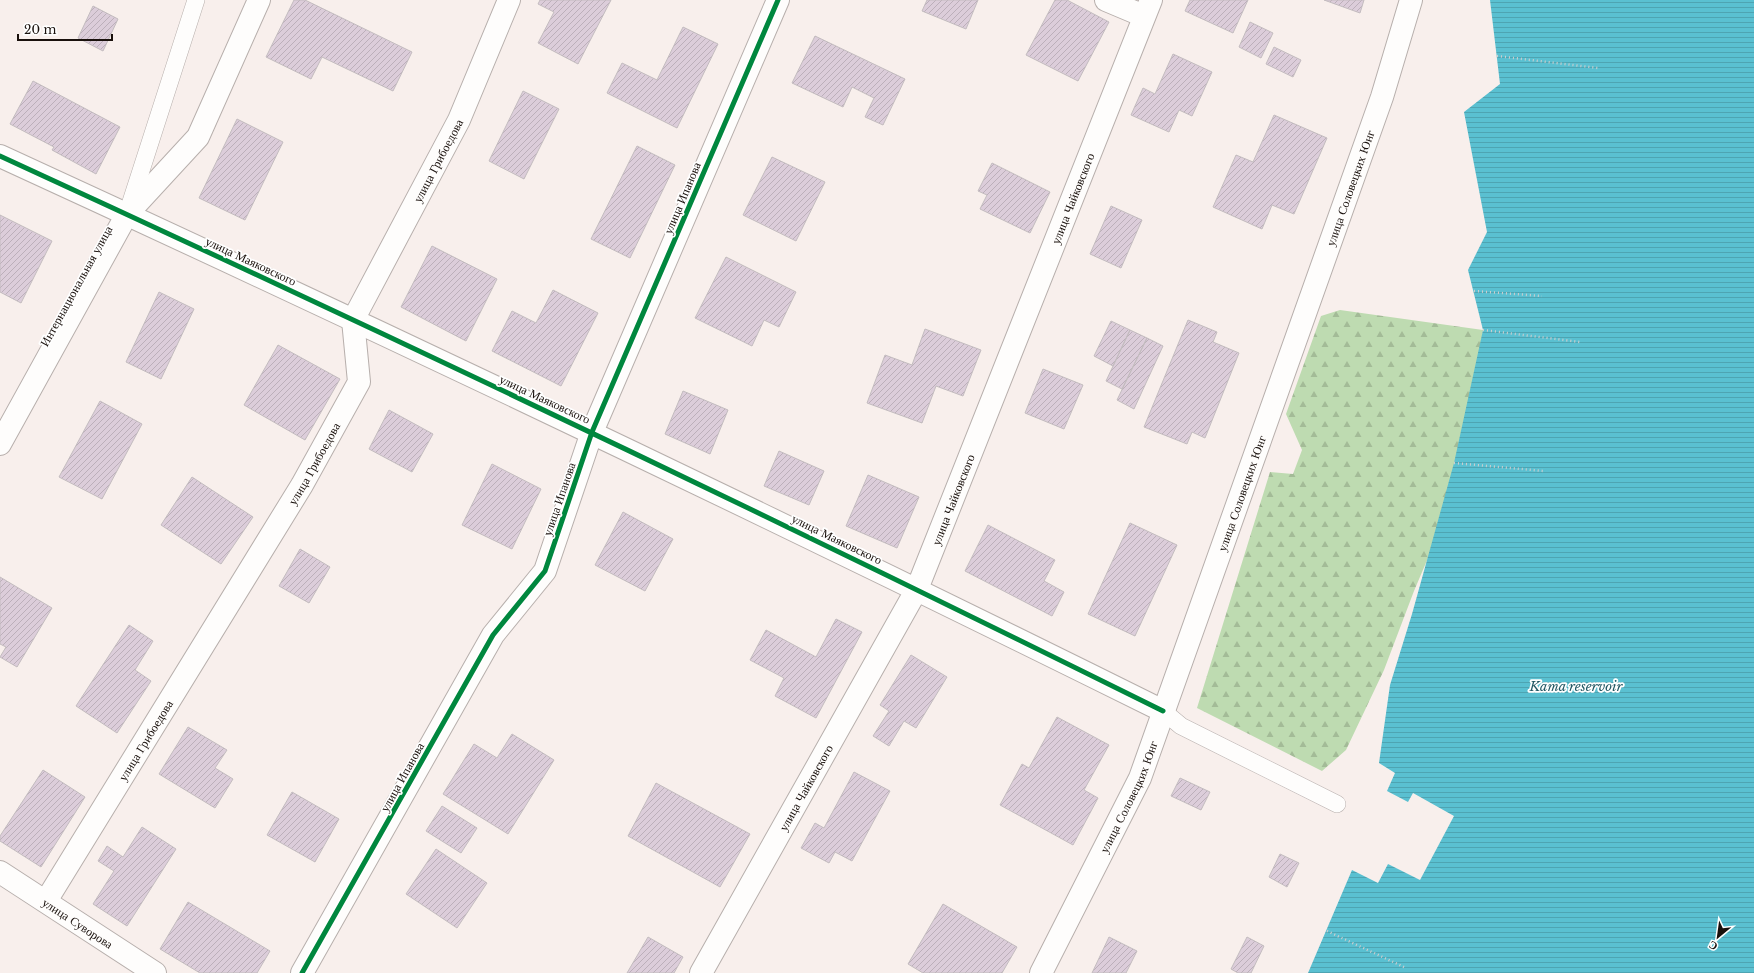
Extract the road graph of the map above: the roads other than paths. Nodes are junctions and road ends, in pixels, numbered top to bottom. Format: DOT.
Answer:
graph roads {
  1 [pos="196,0"];
  2 [pos="259,0"];
  3 [pos="510,0"];
  4 [pos="778,0"];
  5 [pos="1106,0"];
  6 [pos="1411,0"];
  7 [pos="1148,8"];
  8 [pos="0,156"];
  9 [pos="127,214"];
  10 [pos="352,320"];
  11 [pos="592,432"];
  12 [pos="0,444"];
  13 [pos="917,588"];
  14 [pos="1163,711"];
  15 [pos="1337,804"];
  16 [pos="0,872"];
  17 [pos="46,901"];
  18 [pos="155,973"];
  19 [pos="302,973"];
  20 [pos="701,973"];
  21 [pos="1040,973"];
  1 -- 9 [label="lane"];
  2 -- 9 [label="street, Интернациональная улица"];
  3 -- 10 [label="street, улица Грибоедова"];
  4 -- 11 [label="street, улица Ипанова"];
  5 -- 7 [label="street"];
  6 -- 14 [label="street, улица Соловецких Юнг"];
  7 -- 13 [label="street, улица Чайковского"];
  8 -- 9 [label="street, улица Маяковского"];
  9 -- 10 [label="street, улица Маяковского"];
  9 -- 12 [label="street, Интернациональная улица"];
  10 -- 11 [label="street, улица Маяковского"];
  10 -- 17 [label="street, улица Грибоедова"];
  11 -- 13 [label="street, улица Маяковского"];
  11 -- 19 [label="street, улица Ипанова"];
  13 -- 14 [label="street, улица Маяковского"];
  13 -- 20 [label="street, улица Чайковского"];
  14 -- 15 [label="lane"];
  14 -- 21 [label="street, улица Соловецких Юнг"];
  16 -- 17 [label="street, улица Суворова"];
  17 -- 18 [label="street, улица Суворова"];
}
